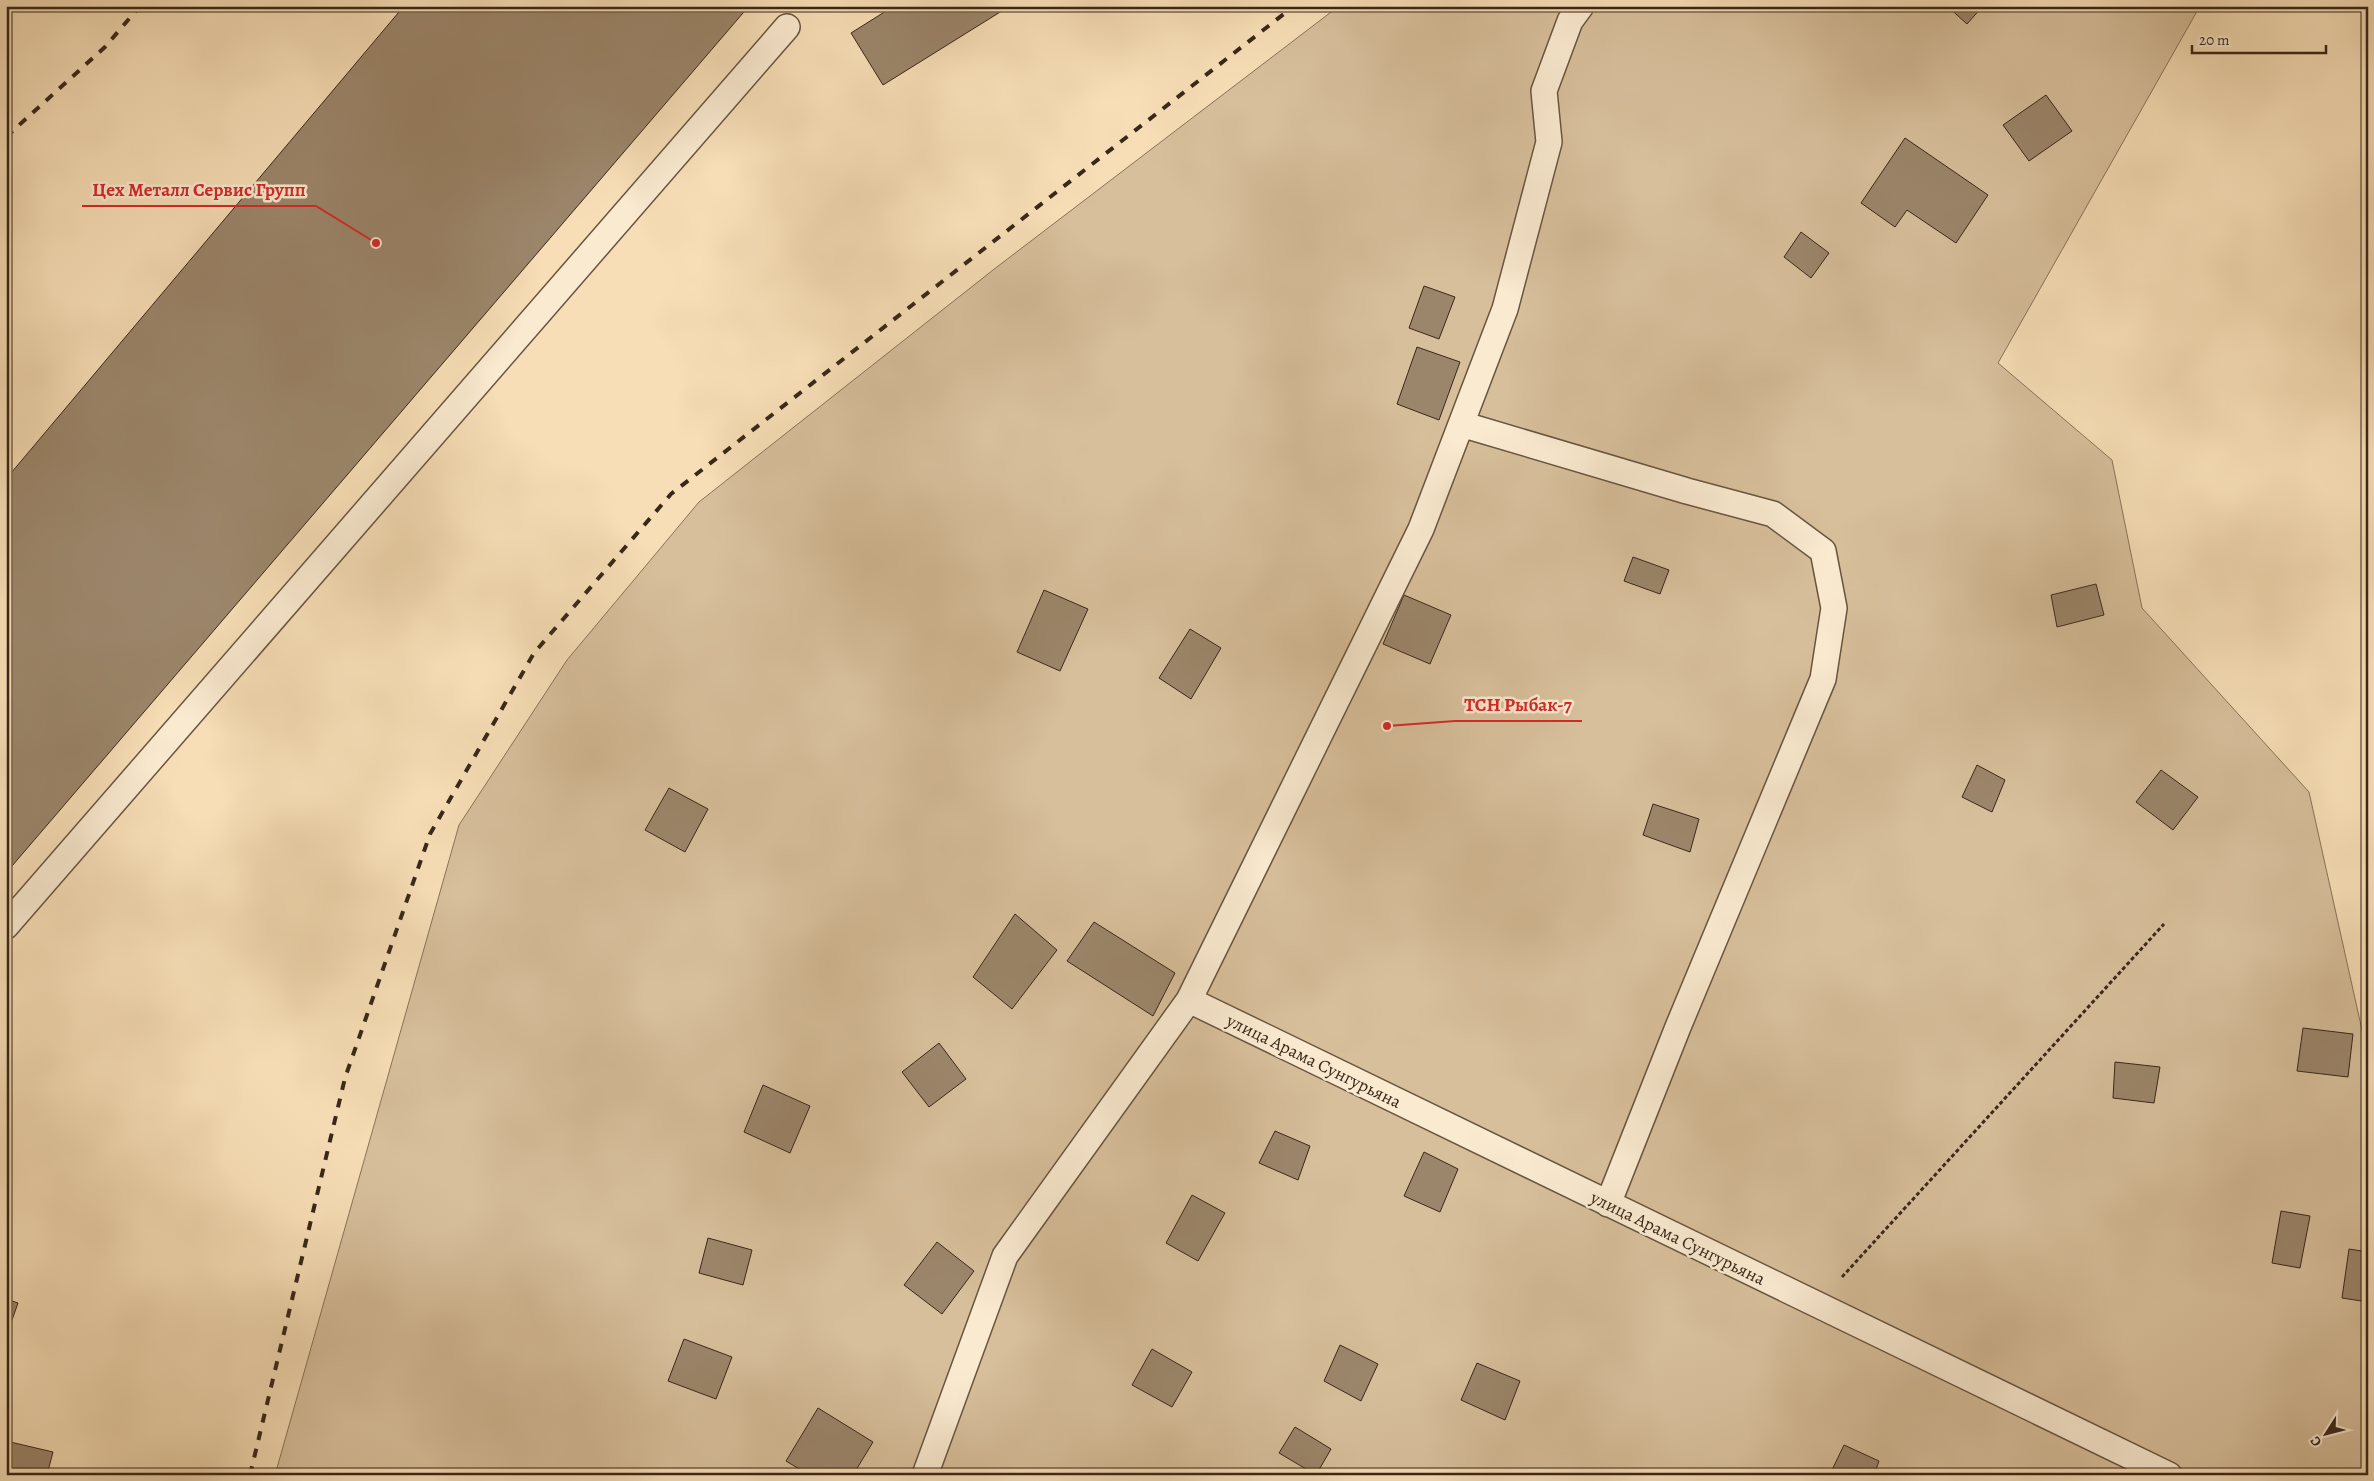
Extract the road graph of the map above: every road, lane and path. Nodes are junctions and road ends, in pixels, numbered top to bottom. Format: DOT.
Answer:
graph roads {
  1 [pos="1581,6"];
  2 [pos="787,27"];
  3 [pos="1461,424"];
  4 [pos="2164,924"];
  5 [pos="6,926"];
  6 [pos="1189,1000"];
  7 [pos="1608,1204"];
  8 [pos="1816,1305"];
  9 [pos="925,1475"];
  10 [pos="2169,1475"];
  1 -- 3 [label="lane"];
  2 -- 5 [label="lane"];
  3 -- 6 [label="lane"];
  3 -- 7 [label="lane"];
  4 -- 8 [label="path"];
  6 -- 7 [label="lane, улица Арама Сунгурьяна"];
  6 -- 9 [label="lane"];
  7 -- 8 [label="lane, улица Арама Сунгурьяна"];
  8 -- 10 [label="lane, улица Арама Сунгурьяна"];
}
